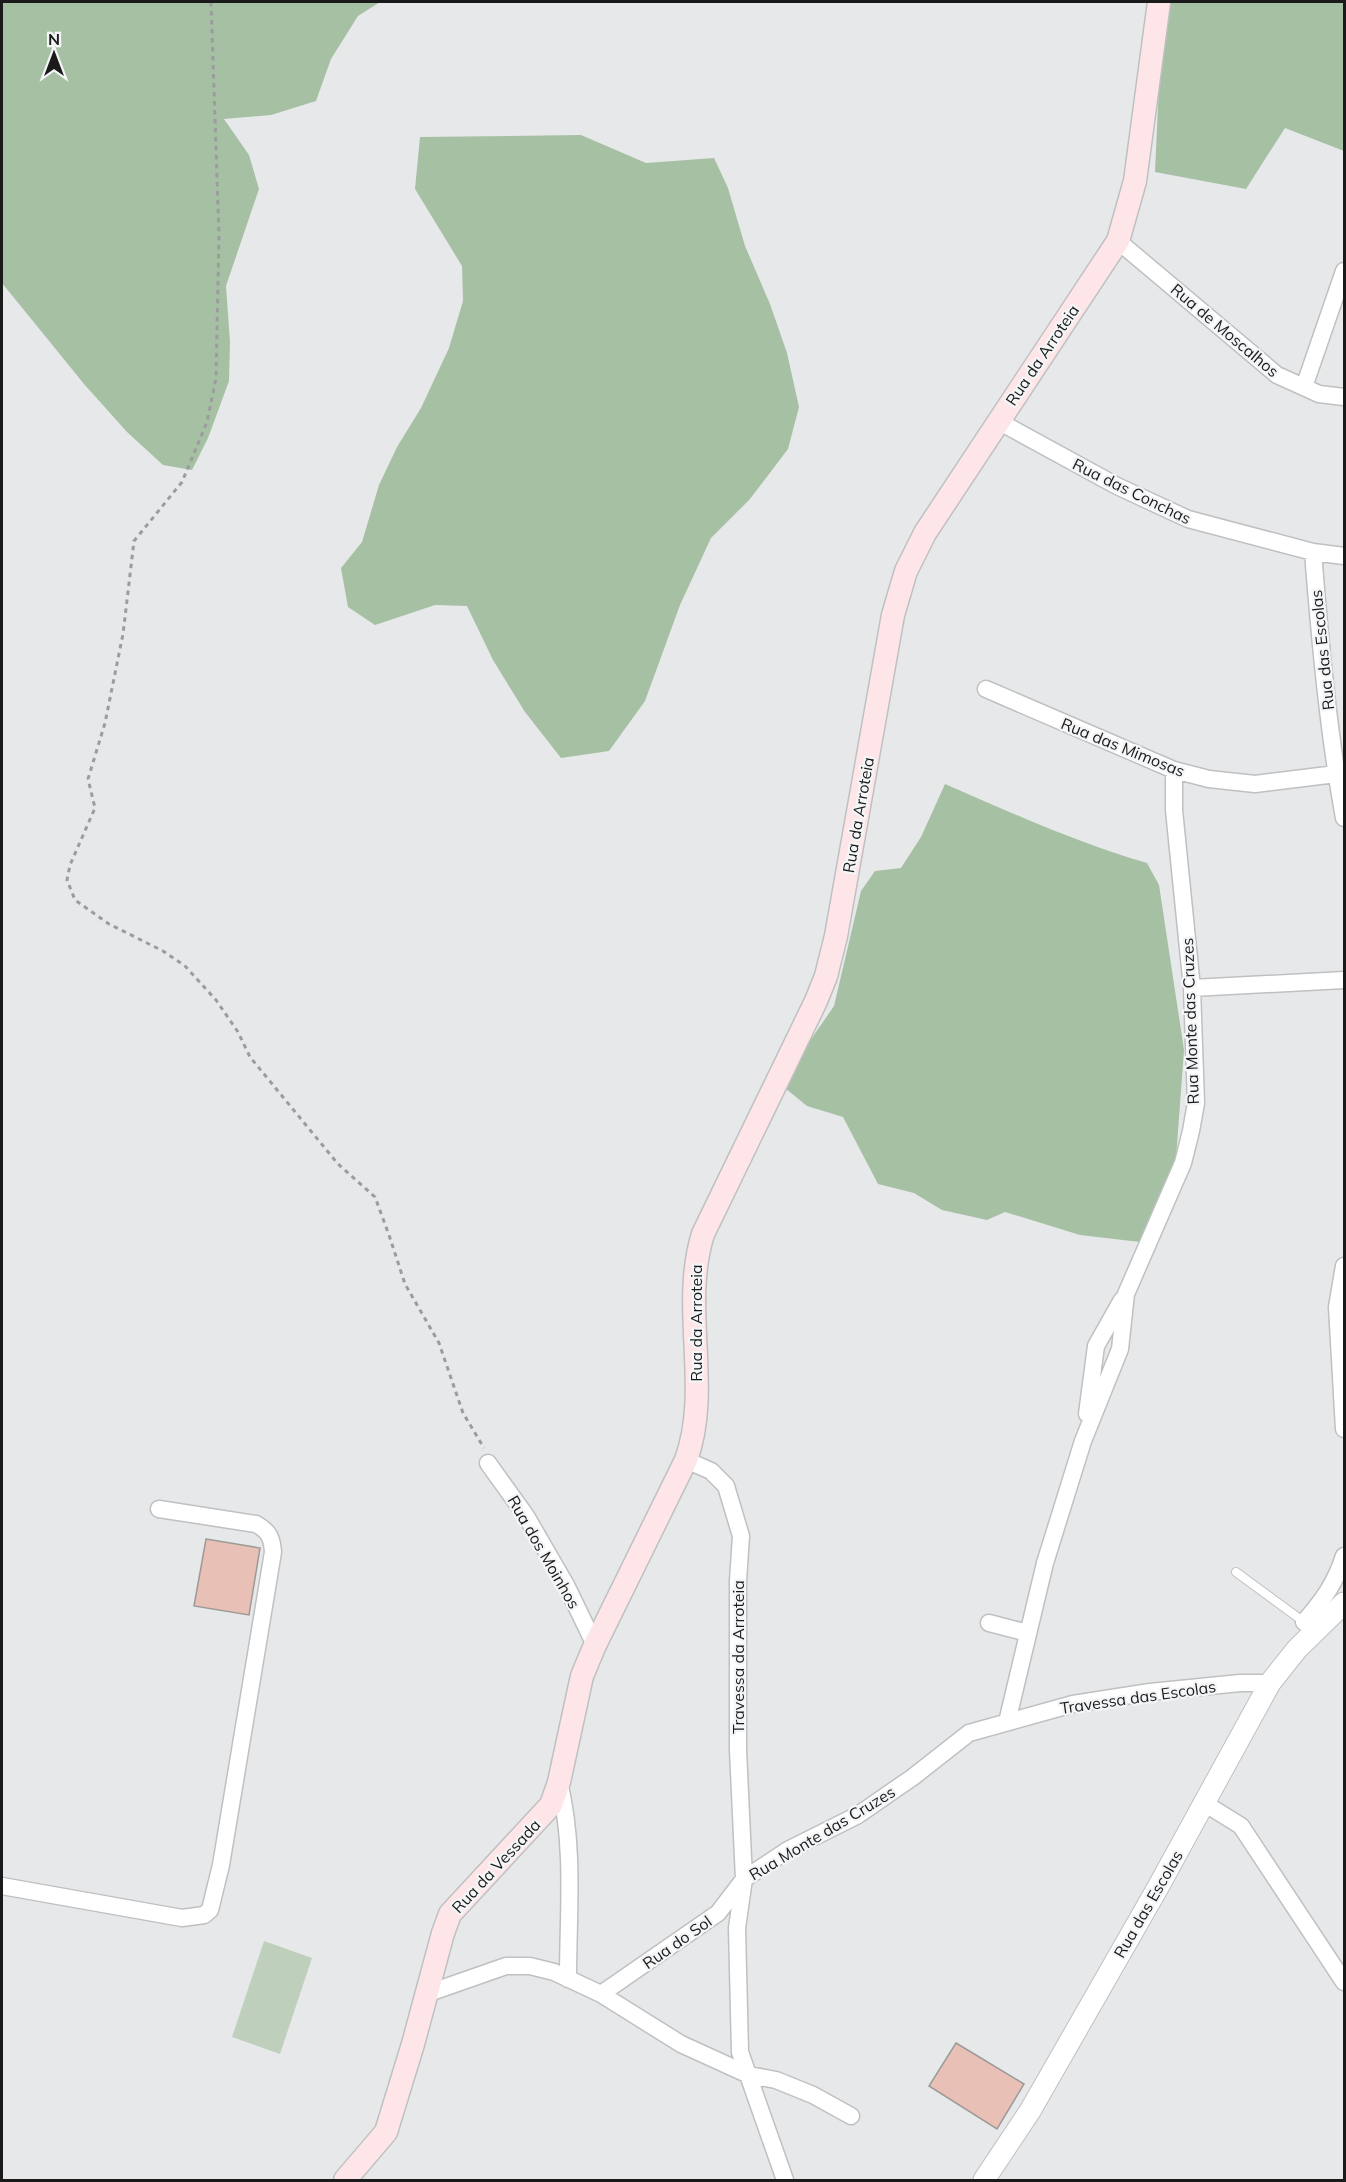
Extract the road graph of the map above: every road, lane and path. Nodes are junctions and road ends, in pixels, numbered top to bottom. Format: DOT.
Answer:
graph roads {
  1 [pos="211,2"];
  2 [pos="1159,2"];
  3 [pos="1118,241"];
  4 [pos="1343,278"];
  5 [pos="1304,387"];
  6 [pos="1344,397"];
  7 [pos="998,421"];
  8 [pos="1313,552"];
  9 [pos="1344,556"];
  10 [pos="986,689"];
  11 [pos="1174,770"];
  12 [pos="1336,774"];
  13 [pos="1344,818"];
  14 [pos="1344,980"];
  15 [pos="1192,988"];
  16 [pos="1344,1266"];
  17 [pos="1126,1294"];
  18 [pos="1344,1429"];
  19 [pos="1083,1442"];
  20 [pos="686,1460"];
  21 [pos="488,1463"];
  22 [pos="159,1509"];
  23 [pos="1344,1556"];
  24 [pos="1236,1572"];
  25 [pos="1344,1603"];
  26 [pos="989,1623"];
  27 [pos="1310,1626"];
  28 [pos="1028,1633"];
  29 [pos="595,1645"];
  30 [pos="1270,1683"];
  31 [pos="1007,1722"];
  32 [pos="559,1782"];
  33 [pos="1204,1803"];
  34 [pos="744,1879"];
  35 [pos="2,1886"];
  36 [pos="568,1979"];
  37 [pos="1344,1982"];
  38 [pos="426,1994"];
  39 [pos="601,1994"];
  40 [pos="748,2075"];
  41 [pos="850,2116"];
  42 [pos="345,2181"];
  43 [pos="785,2181"];
  44 [pos="984,2181"];
  1 -- 21 [label="path"];
  2 -- 3 [label="main road, Rua da Arroteia"];
  3 -- 5 [label="street, Rua de Moscalhos"];
  3 -- 7 [label="main road, Rua da Arroteia"];
  4 -- 5 [label="street"];
  5 -- 6 [label="street, Rua de Moscalhos"];
  7 -- 8 [label="street, Rua das Conchas"];
  7 -- 20 [label="main road, Rua da Arroteia"];
  8 -- 9 [label="street, Rua das Conchas"];
  8 -- 12 [label="street, Rua das Escolas"];
  10 -- 11 [label="street, Rua das Mimosas"];
  11 -- 12 [label="street, Rua das Mimosas"];
  11 -- 15 [label="street, Rua Monte das Cruzes"];
  12 -- 13 [label="street, Rua das Escolas"];
  14 -- 15 [label="street"];
  15 -- 17 [label="street, Rua Monte das Cruzes"];
  16 -- 18 [label="street"];
  17 -- 19 [label="street, Rua Monte das Cruzes"];
  17 -- 19 [label="street, Rua Monte das Cruzes"];
  19 -- 28 [label="street, Rua Monte das Cruzes"];
  20 -- 29 [label="main road, Rua da Arroteia"];
  20 -- 34 [label="street, Travessa da Arroteia"];
  21 -- 29 [label="street, Rua dos Moinhos"];
  22 -- 35 [label="street"];
  23 -- 27 [label="street, Rua das Escolas"];
  24 -- 27 [label="lane"];
  25 -- 27 [label="street, Rua das Escolas"];
  26 -- 28 [label="street"];
  27 -- 30 [label="street, Rua das Escolas"];
  28 -- 31 [label="street, Rua Monte das Cruzes"];
  29 -- 32 [label="main road, Rua da Vessada"];
  30 -- 31 [label="street, Travessa das Escolas"];
  30 -- 33 [label="street, Rua das Escolas"];
  31 -- 34 [label="street, Rua Monte das Cruzes"];
  32 -- 36 [label="street"];
  32 -- 38 [label="main road, Rua da Vessada"];
  33 -- 37 [label="street"];
  33 -- 44 [label="street, Rua das Escolas"];
  34 -- 39 [label="street, Rua do Sol"];
  34 -- 40 [label="street, Rua Monte das Cruzes"];
  36 -- 38 [label="street"];
  36 -- 39 [label="street"];
  38 -- 42 [label="main road, Rua da Vessada"];
  39 -- 40 [label="street"];
  40 -- 41 [label="street"];
  40 -- 43 [label="street, Rua Monte das Cruzes"];
}
